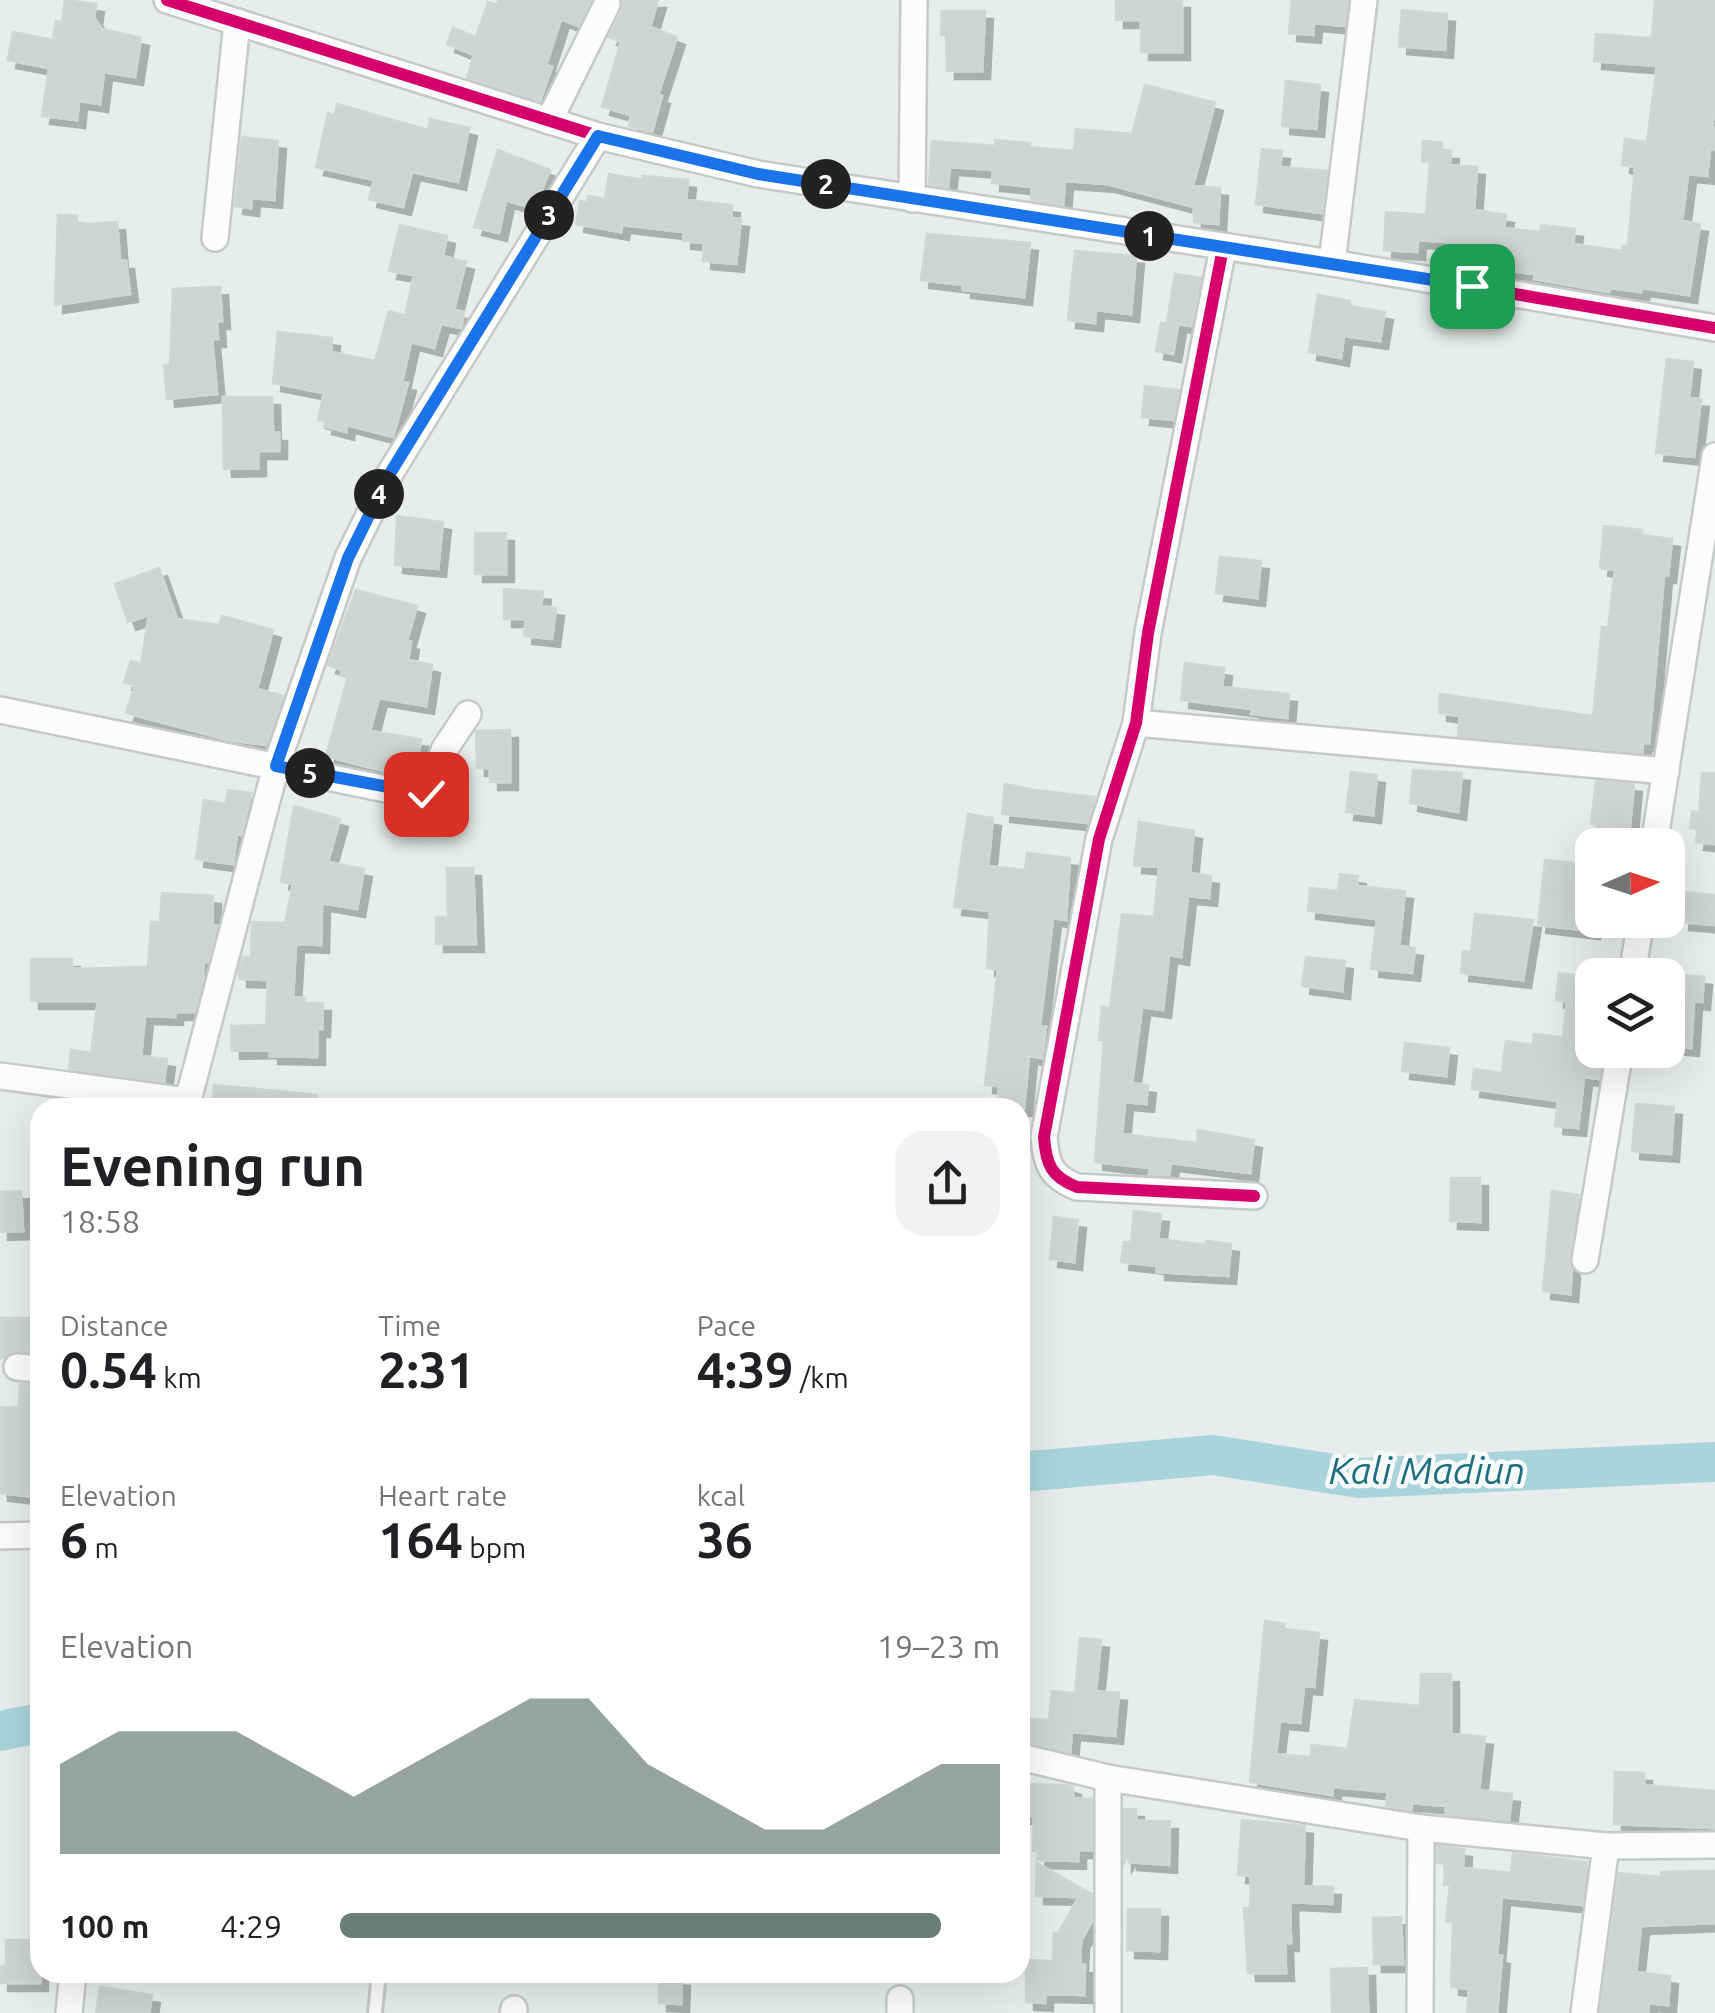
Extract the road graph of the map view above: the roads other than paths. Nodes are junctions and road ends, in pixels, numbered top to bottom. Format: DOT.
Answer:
graph roads {
  1 [pos="167,0"];
  2 [pos="914,0"];
  3 [pos="1364,0"];
  4 [pos="607,4"];
  5 [pos="237,22"];
  6 [pos="550,121"];
  7 [pos="598,136"];
  8 [pos="912,199"];
  9 [pos="215,238"];
  10 [pos="1223,248"];
  11 [pos="1332,263"];
  12 [pos="1715,328"];
  13 [pos="1715,456"];
  14 [pos="0,710"];
  15 [pos="468,714"];
  16 [pos="1136,723"];
  17 [pos="276,766"];
  18 [pos="1666,771"];
  19 [pos="1657,828"];
  20 [pos="1617,1068"];
  21 [pos="0,1076"];
  22 [pos="146,1098"];
  23 [pos="188,1098"];
  24 [pos="1254,1196"];
  25 [pos="1585,1260"];
  26 [pos="30,1535"];
  27 [pos="0,1536"];
  28 [pos="1030,1759"];
  29 [pos="1108,1778"];
  30 [pos="1422,1828"];
  31 [pos="1715,1845"];
  32 [pos="1606,1846"];
  33 [pos="72,1983"];
  34 [pos="377,1983"];
  35 [pos="69,2013"];
  36 [pos="375,2013"];
  37 [pos="1108,2013"];
  38 [pos="1420,2013"];
  39 [pos="1584,2013"];
  1 -- 5 [label="street"];
  2 -- 8 [label="street"];
  3 -- 11 [label="street"];
  4 -- 6 [label="street"];
  5 -- 6 [label="street"];
  5 -- 9 [label="street"];
  6 -- 7 [label="street"];
  7 -- 8 [label="street"];
  7 -- 17 [label="street"];
  8 -- 10 [label="street"];
  10 -- 11 [label="street"];
  10 -- 16 [label="street"];
  11 -- 12 [label="street"];
  13 -- 18 [label="street"];
  14 -- 17 [label="street"];
  15 -- 17 [label="street"];
  16 -- 18 [label="street"];
  16 -- 24 [label="street"];
  17 -- 23 [label="street"];
  18 -- 19 [label="street"];
  20 -- 25 [label="street"];
  21 -- 22 [label="street"];
  26 -- 27 [label="street"];
  28 -- 29 [label="street"];
  29 -- 30 [label="street"];
  29 -- 37 [label="street"];
  30 -- 32 [label="street"];
  30 -- 38 [label="street"];
  31 -- 32 [label="street"];
  32 -- 39 [label="street"];
  33 -- 35 [label="street"];
  34 -- 36 [label="lane"];
}
